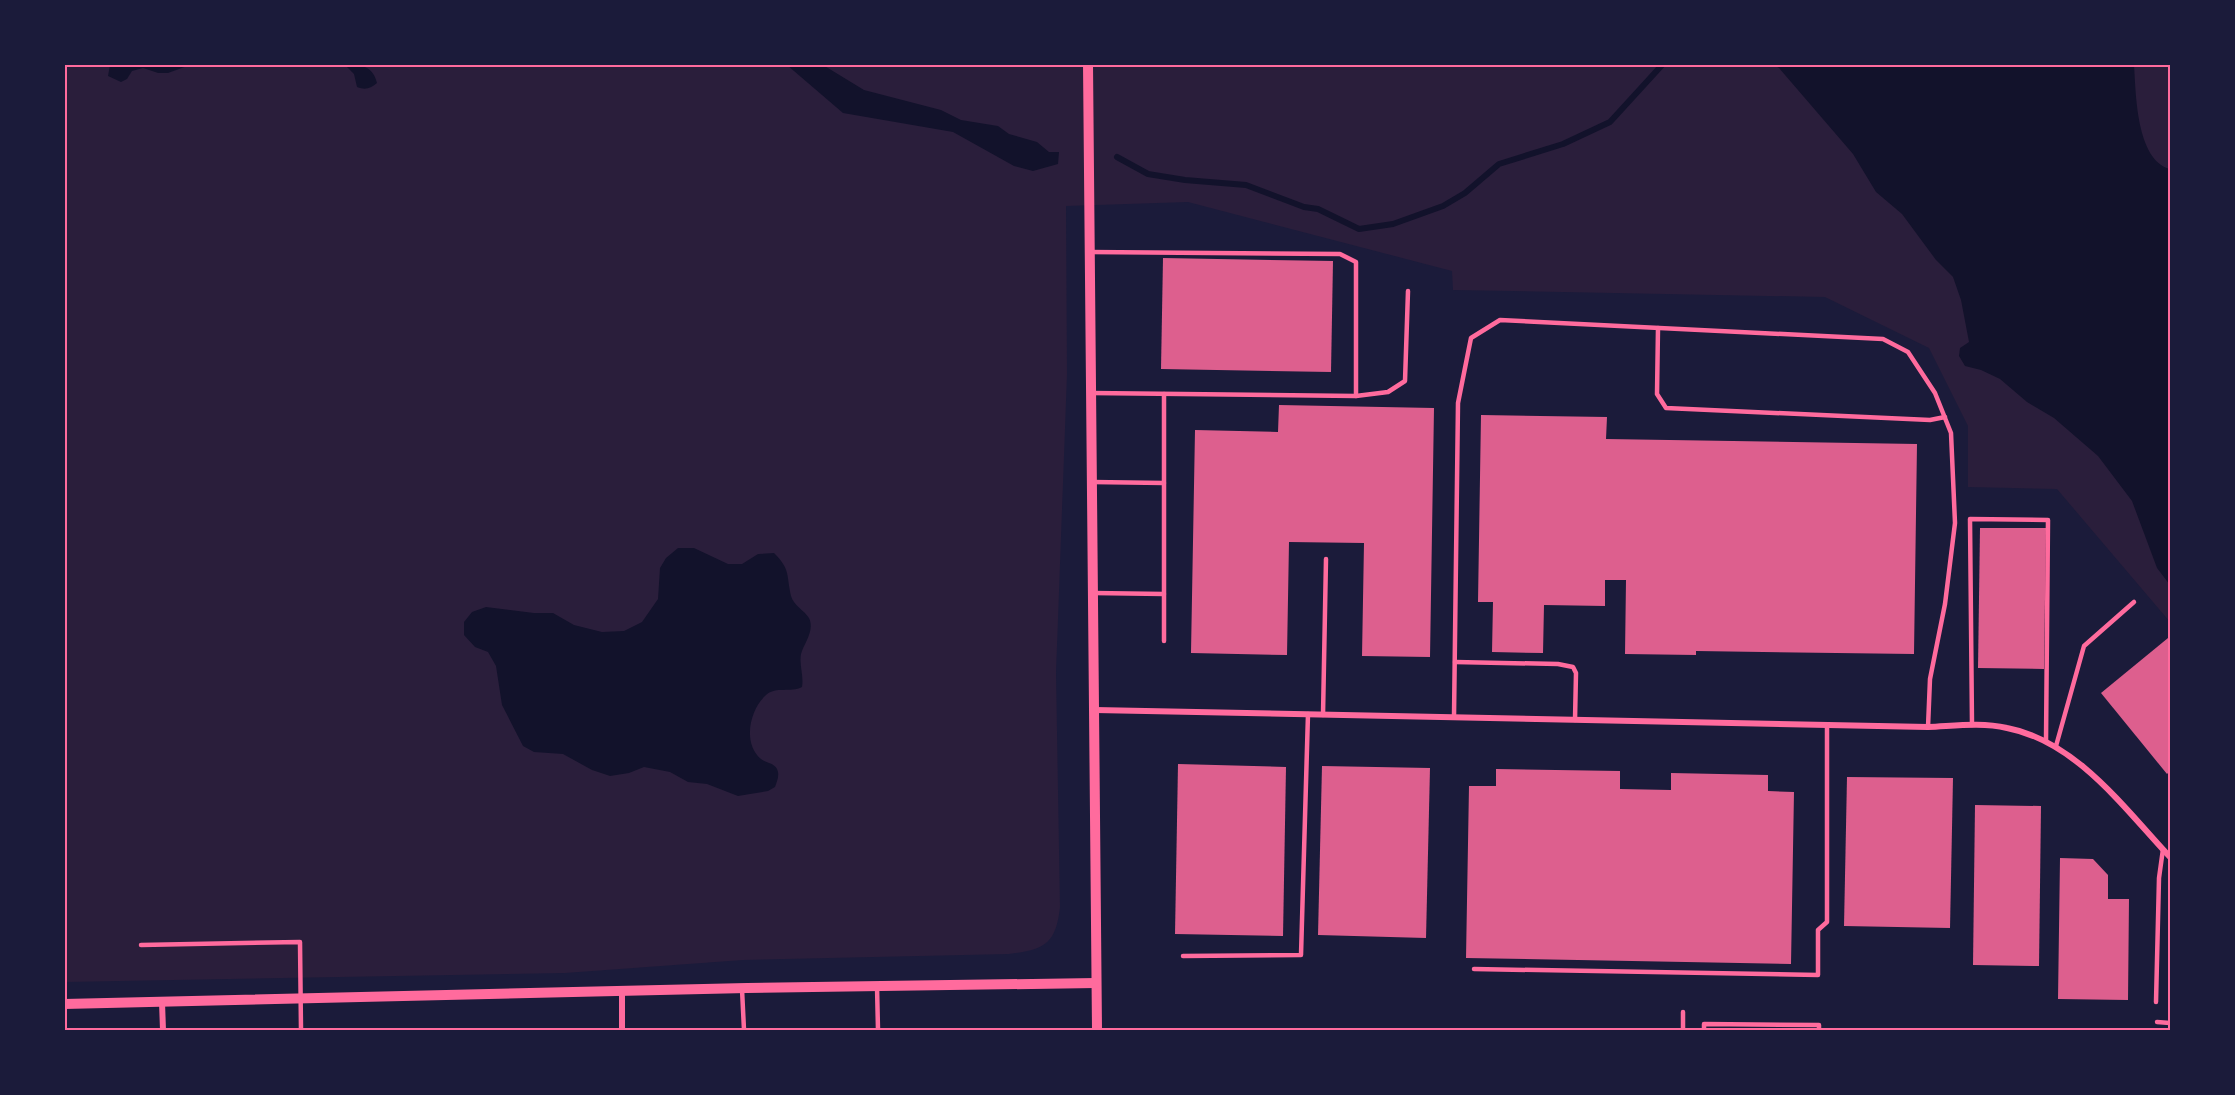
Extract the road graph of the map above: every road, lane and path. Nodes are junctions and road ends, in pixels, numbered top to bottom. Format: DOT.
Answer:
graph roads {
  1 [pos="1088,64"];
  2 [pos="1089,252"];
  3 [pos="1408,291"];
  4 [pos="1658,328"];
  5 [pos="1091,393"];
  6 [pos="1164,394"];
  7 [pos="1356,396"];
  8 [pos="1945,417"];
  9 [pos="1092,482"];
  10 [pos="1164,483"];
  11 [pos="1326,558"];
  12 [pos="1093,592"];
  13 [pos="1164,594"];
  14 [pos="2134,602"];
  15 [pos="1164,641"];
  16 [pos="1455,662"];
  17 [pos="1095,710"];
  18 [pos="1308,714"];
  19 [pos="1323,715"];
  20 [pos="1454,717"];
  21 [pos="1575,720"];
  22 [pos="1972,724"];
  23 [pos="1827,725"];
  24 [pos="1928,727"];
  25 [pos="2046,741"];
  26 [pos="2056,746"];
  27 [pos="2164,849"];
  28 [pos="2170,856"];
  29 [pos="141,945"];
  30 [pos="1183,956"];
  31 [pos="1474,969"];
  32 [pos="1096,983"];
  33 [pos="877,986"];
  34 [pos="742,988"];
  35 [pos="622,992"];
  36 [pos="300,999"];
  37 [pos="162,1002"];
  38 [pos="2156,1002"];
  39 [pos="64,1004"];
  40 [pos="1683,1012"];
  41 [pos="2157,1023"];
  42 [pos="2170,1023"];
  43 [pos="1819,1028"];
  44 [pos="163,1030"];
  45 [pos="301,1030"];
  46 [pos="622,1030"];
  47 [pos="744,1030"];
  48 [pos="878,1030"];
  49 [pos="1097,1030"];
  50 [pos="1683,1030"];
  51 [pos="1704,1030"];
  1 -- 2 [label="street"];
  2 -- 5 [label="street"];
  2 -- 7 [label="lane"];
  3 -- 7 [label="lane"];
  4 -- 8 [label="lane"];
  4 -- 8 [label="lane"];
  4 -- 16 [label="lane"];
  5 -- 6 [label="lane"];
  5 -- 9 [label="street"];
  6 -- 7 [label="lane"];
  6 -- 10 [label="lane"];
  8 -- 24 [label="lane"];
  9 -- 10 [label="lane"];
  9 -- 12 [label="street"];
  10 -- 13 [label="lane"];
  11 -- 19 [label="lane"];
  12 -- 13 [label="lane"];
  12 -- 17 [label="street"];
  13 -- 15 [label="lane"];
  14 -- 26 [label="lane"];
  16 -- 20 [label="lane"];
  16 -- 21 [label="lane"];
  17 -- 18 [label="street"];
  17 -- 32 [label="street"];
  18 -- 19 [label="street"];
  18 -- 30 [label="lane"];
  19 -- 20 [label="street"];
  20 -- 21 [label="street"];
  21 -- 23 [label="street"];
  22 -- 24 [label="street"];
  22 -- 25 [label="street"];
  22 -- 25 [label="lane"];
  23 -- 24 [label="street"];
  23 -- 31 [label="lane"];
  25 -- 26 [label="street"];
  26 -- 27 [label="street"];
  27 -- 28 [label="street"];
  27 -- 38 [label="lane"];
  29 -- 36 [label="lane"];
  32 -- 33 [label="street"];
  32 -- 49 [label="street"];
  33 -- 34 [label="street"];
  33 -- 48 [label="lane"];
  34 -- 35 [label="street"];
  34 -- 47 [label="lane"];
  35 -- 36 [label="street"];
  35 -- 46 [label="street"];
  36 -- 37 [label="street"];
  36 -- 45 [label="lane"];
  37 -- 39 [label="street"];
  37 -- 44 [label="street"];
  40 -- 50 [label="lane"];
  41 -- 42 [label="lane"];
  43 -- 51 [label="lane"];
}
